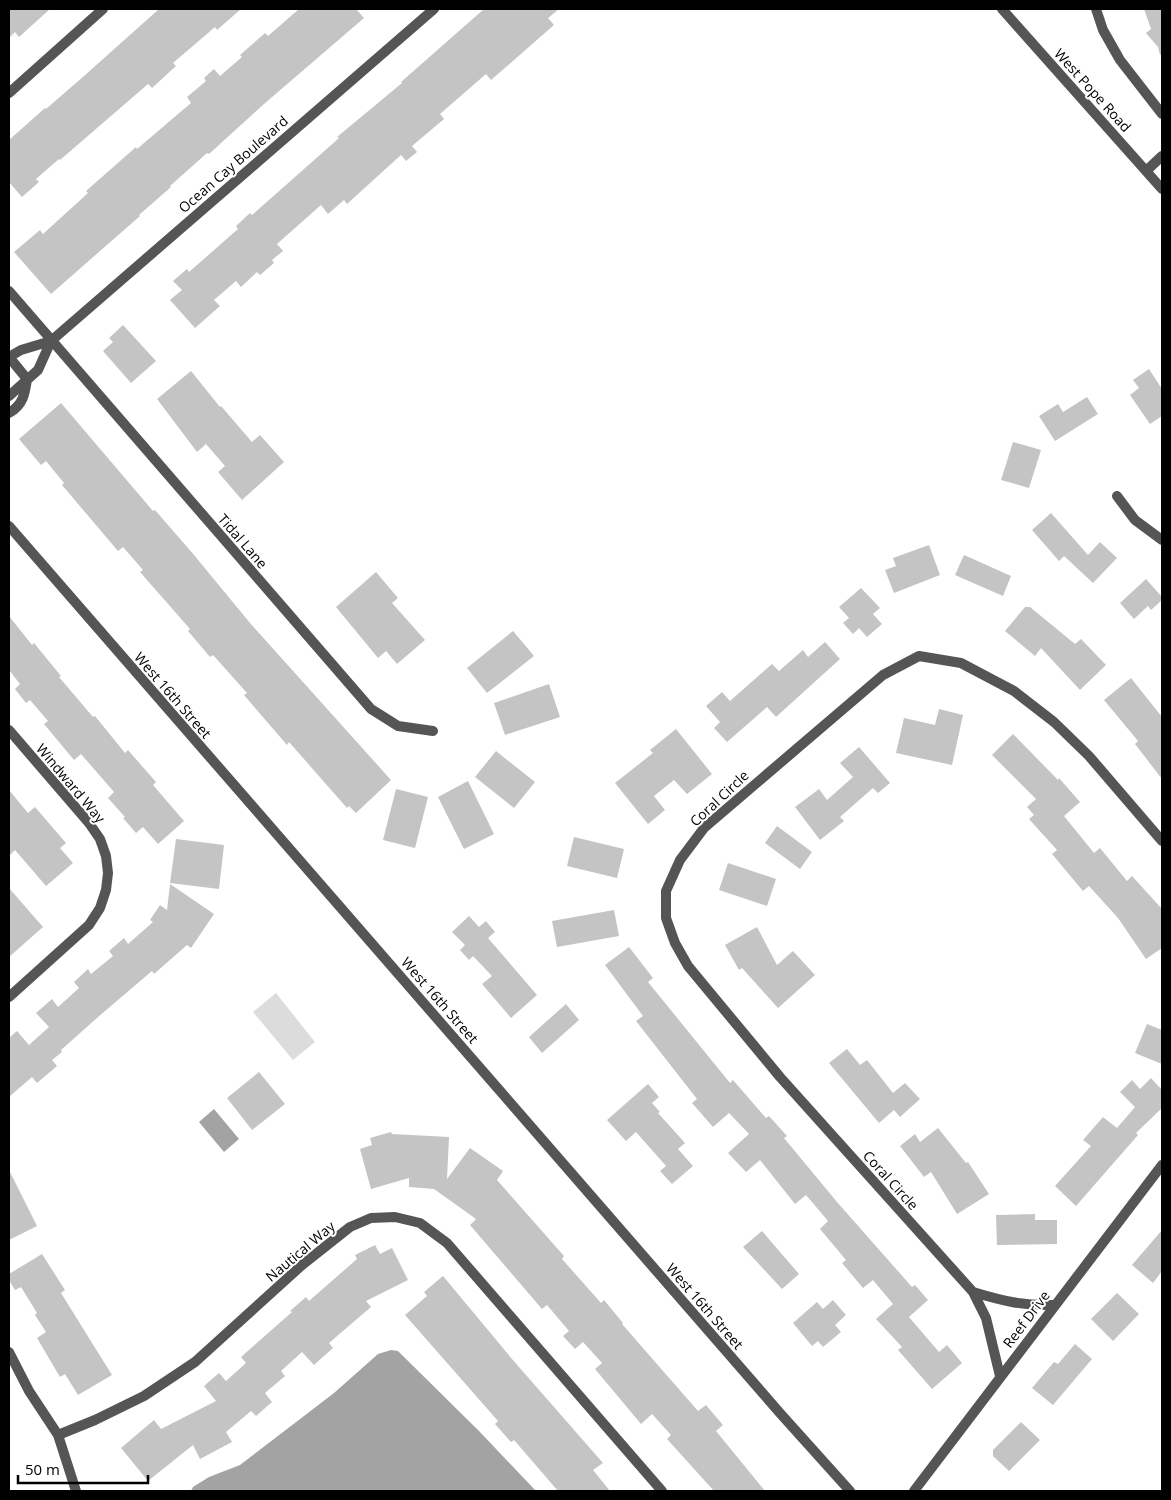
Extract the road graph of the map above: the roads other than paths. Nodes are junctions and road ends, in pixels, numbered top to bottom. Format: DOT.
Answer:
graph roads {
  1 [pos="104,9"];
  2 [pos="434,9"];
  3 [pos="1002,9"];
  4 [pos="1096,9"];
  5 [pos="9,93"];
  6 [pos="1162,114"];
  7 [pos="1162,156"];
  8 [pos="1146,171"];
  9 [pos="1162,189"];
  10 [pos="9,291"];
  11 [pos="51,341"];
  12 [pos="9,357"];
  13 [pos="27,379"];
  14 [pos="9,396"];
  15 [pos="9,413"];
  16 [pos="1117,496"];
  17 [pos="9,526"];
  18 [pos="1162,540"];
  19 [pos="9,730"];
  20 [pos="433,731"];
  21 [pos="1162,841"];
  22 [pos="9,997"];
  23 [pos="1162,1165"];
  24 [pos="973,1292"];
  25 [pos="1054,1305"];
  26 [pos="9,1352"];
  27 [pos="1000,1376"];
  28 [pos="58,1435"];
  29 [pos="76,1491"];
  30 [pos="662,1491"];
  31 [pos="850,1491"];
  32 [pos="914,1491"];
  1 -- 5 [label="street"];
  2 -- 11 [label="street, Ocean Cay Boulevard"];
  3 -- 8 [label="street, West Pope Road"];
  4 -- 6 [label="street"];
  7 -- 8 [label="street"];
  8 -- 9 [label="street, West Pope Road"];
  10 -- 11 [label="street"];
  11 -- 12 [label="street, Ocean Cay Boulevard"];
  11 -- 13 [label="street, Ocean Cay Boulevard"];
  11 -- 20 [label="street, Tidal Lane"];
  12 -- 13 [label="street"];
  13 -- 14 [label="street, Ocean Cay Boulevard"];
  13 -- 15 [label="street"];
  16 -- 18 [label="street"];
  17 -- 31 [label="street, West 16th Street"];
  19 -- 22 [label="street, Windward Way"];
  21 -- 24 [label="street, Coral Circle"];
  23 -- 25 [label="street, Reef Drive"];
  24 -- 25 [label="street"];
  24 -- 27 [label="street, Coral Circle"];
  25 -- 27 [label="street, Reef Drive"];
  26 -- 28 [label="street"];
  27 -- 32 [label="street, Reef Drive"];
  28 -- 29 [label="street"];
  28 -- 30 [label="street, Nautical Way"];
}
